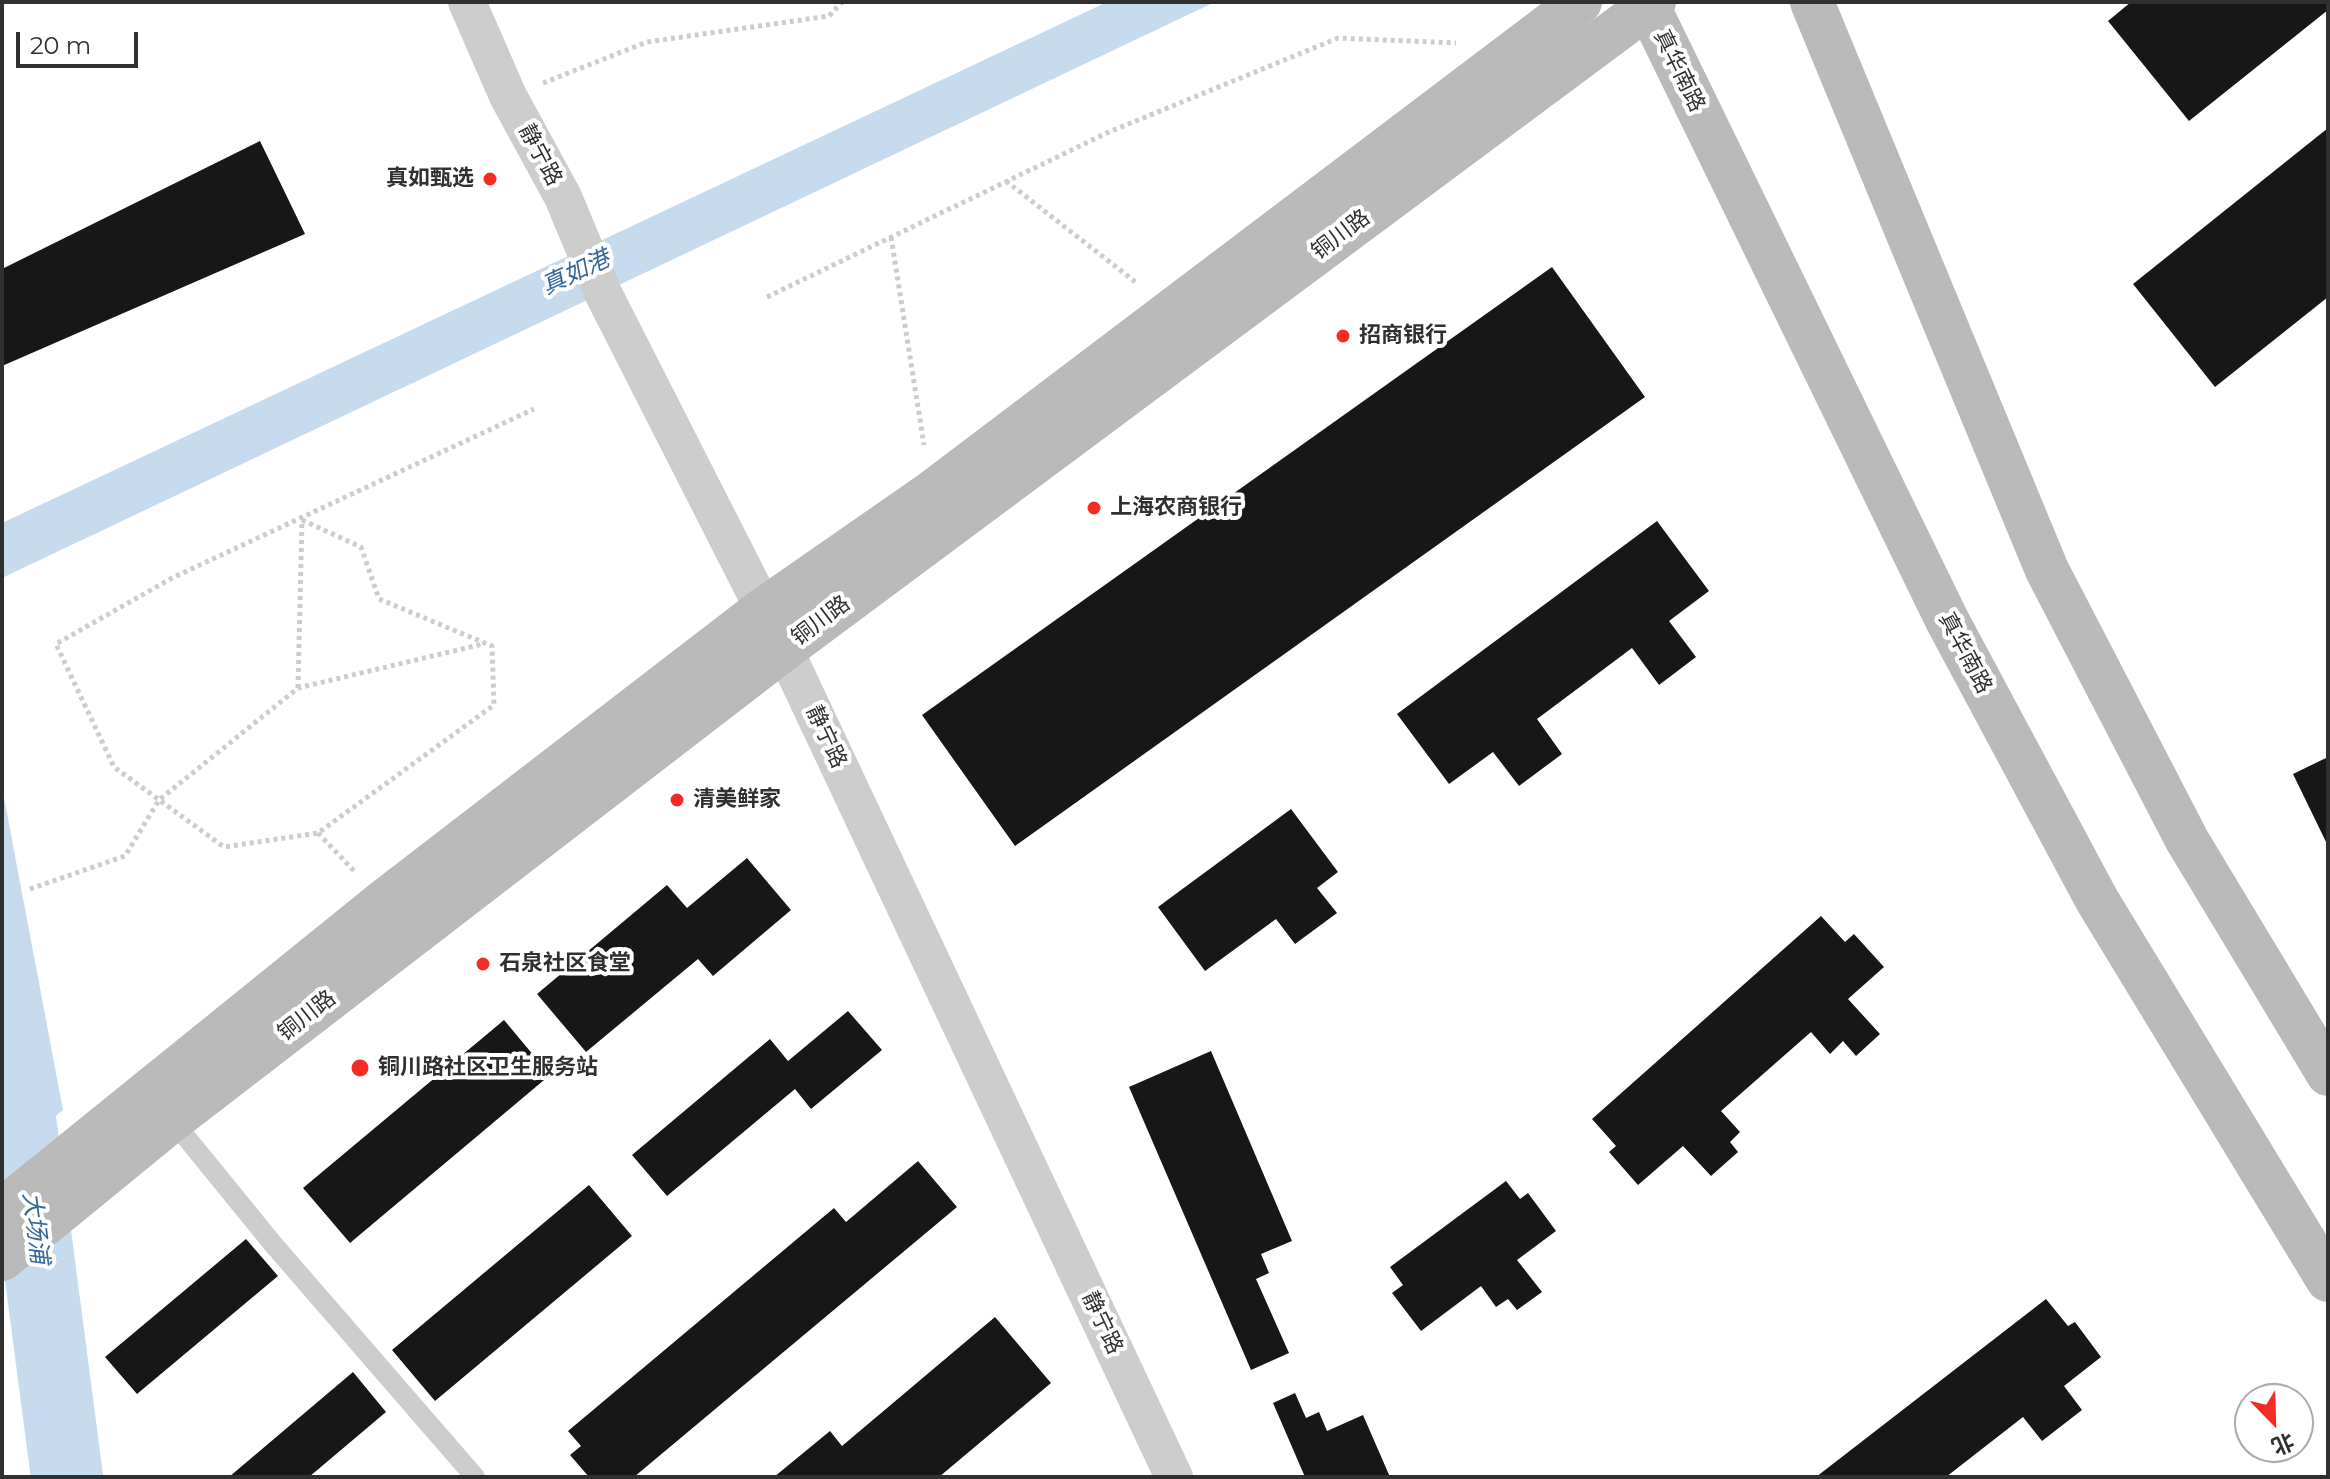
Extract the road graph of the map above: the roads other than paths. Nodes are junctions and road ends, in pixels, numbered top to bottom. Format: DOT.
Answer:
graph roads {
  1 [pos="467,2"];
  2 [pos="1580,2"];
  3 [pos="1812,2"];
  4 [pos="1649,4"];
  5 [pos="764,609"];
  6 [pos="784,649"];
  7 [pos="2328,1074"];
  8 [pos="172,1120"];
  9 [pos="2,1210"];
  10 [pos="2,1259"];
  11 [pos="2328,1280"];
  12 [pos="475,1477"];
  13 [pos="1174,1477"];
  1 -- 5 [label="street, 静宁路"];
  2 -- 5 [label="main road, 铜川路"];
  3 -- 7 [label="main road"];
  4 -- 6 [label="main road, 铜川路"];
  4 -- 11 [label="main road, 真华南路"];
  5 -- 6 [label="street, 静宁路"];
  5 -- 9 [label="main road, 铜川路"];
  6 -- 8 [label="main road, 铜川路"];
  6 -- 13 [label="street, 静宁路"];
  8 -- 10 [label="main road, 铜川路"];
  8 -- 12 [label="lane"];
}
